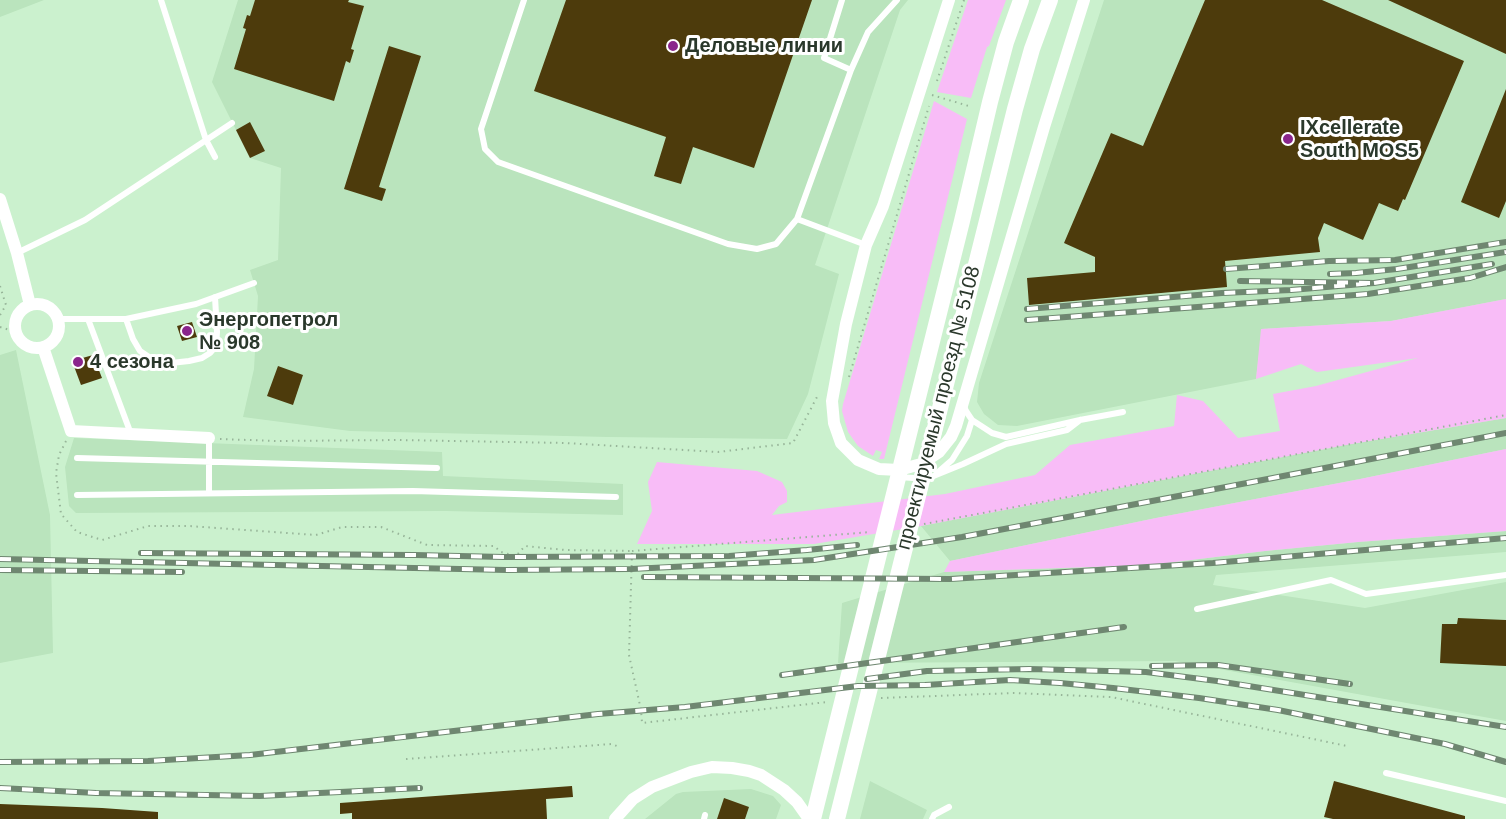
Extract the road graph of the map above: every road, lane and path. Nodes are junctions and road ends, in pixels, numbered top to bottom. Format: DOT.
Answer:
graph roads {
  1 [pos="161,0"];
  2 [pos="524,0"];
  3 [pos="842,0"];
  4 [pos="897,0"];
  5 [pos="949,0"];
  6 [pos="964,0"];
  7 [pos="1021,0"];
  8 [pos="1050,0"];
  9 [pos="1084,0"];
  10 [pos="850,70"];
  11 [pos="935,85"];
  12 [pos="932,95"];
  13 [pos="972,107"];
  14 [pos="232,123"];
  15 [pos="206,140"];
  16 [pos="215,157"];
  17 [pos="0,200"];
  18 [pos="797,219"];
  19 [pos="5,229"];
  20 [pos="866,245"];
  21 [pos="18,253"];
  22 [pos="254,283"];
  23 [pos="0,286"];
  24 [pos="215,297"];
  25 [pos="30,305"];
  26 [pos="0,315"];
  27 [pos="58,319"];
  28 [pos="88,319"];
  29 [pos="126,319"];
  30 [pos="0,327"];
  31 [pos="16,332"];
  32 [pos="43,347"];
  33 [pos="818,395"];
  34 [pos="963,403"];
  35 [pos="1123,412"];
  36 [pos="1506,415"];
  37 [pos="972,420"];
  38 [pos="1080,420"];
  39 [pos="71,431"];
  40 [pos="131,434"];
  41 [pos="209,438"];
  42 [pos="77,458"];
  43 [pos="210,462"];
  44 [pos="437,468"];
  45 [pos="879,469"];
  46 [pos="931,477"];
  47 [pos="209,493"];
  48 [pos="77,495"];
  49 [pos="616,497"];
  50 [pos="917,526"];
  51 [pos="871,532"];
  52 [pos="632,551"];
  53 [pos="1506,574"];
  54 [pos="1197,609"];
  55 [pos="875,698"];
  56 [pos="827,702"];
  57 [pos="1347,746"];
  58 [pos="619,747"];
  59 [pos="406,759"];
  60 [pos="1386,773"];
  61 [pos="1506,801"];
  62 [pos="949,807"];
  63 [pos="615,819"];
  64 [pos="811,819"];
  65 [pos="837,819"];
  66 [pos="932,819"];
  1 -- 15 [label="lane"];
  2 -- 18 [label="lane"];
  3 -- 10 [label="lane"];
  4 -- 10 [label="lane"];
  5 -- 20 [label="street"];
  6 -- 11 [label="path"];
  7 -- 64 [label="main road, проектируемый проезд № 5108"];
  8 -- 65 [label="main road, проектируемый проезд № 5108"];
  9 -- 34 [label="street"];
  10 -- 18 [label="lane"];
  12 -- 13 [label="path"];
  14 -- 15 [label="lane"];
  15 -- 16 [label="lane"];
  15 -- 21 [label="lane"];
  17 -- 19 [label="street"];
  18 -- 20 [label="lane"];
  19 -- 21 [label="street"];
  20 -- 45 [label="street"];
  21 -- 25 [label="street"];
  22 -- 24 [label="lane"];
  23 -- 26 [label="path"];
  24 -- 29 [label="lane"];
  24 -- 29 [label="lane"];
  25 -- 27 [label="street"];
  25 -- 31 [label="street"];
  27 -- 28 [label="lane"];
  27 -- 32 [label="street"];
  28 -- 29 [label="lane"];
  28 -- 40 [label="lane"];
  30 -- 31 [label="path"];
  31 -- 32 [label="street"];
  32 -- 39 [label="street"];
  33 -- 41 [label="path"];
  34 -- 37 [label="lane"];
  34 -- 45 [label="street"];
  35 -- 38 [label="lane"];
  36 -- 50 [label="path"];
  37 -- 38 [label="lane"];
  37 -- 46 [label="lane"];
  38 -- 46 [label="lane"];
  39 -- 40 [label="street"];
  39 -- 52 [label="path"];
  40 -- 41 [label="street"];
  41 -- 43 [label="lane"];
  42 -- 43 [label="lane"];
  43 -- 44 [label="lane"];
  43 -- 47 [label="lane"];
  45 -- 46 [label="lane"];
  47 -- 48 [label="lane"];
  47 -- 49 [label="lane"];
  51 -- 52 [label="path"];
  52 -- 56 [label="path"];
  53 -- 54 [label="lane"];
  55 -- 57 [label="path"];
  58 -- 59 [label="path"];
  60 -- 61 [label="lane"];
  62 -- 66 [label="lane"];
  63 -- 64 [label="street"];
}
